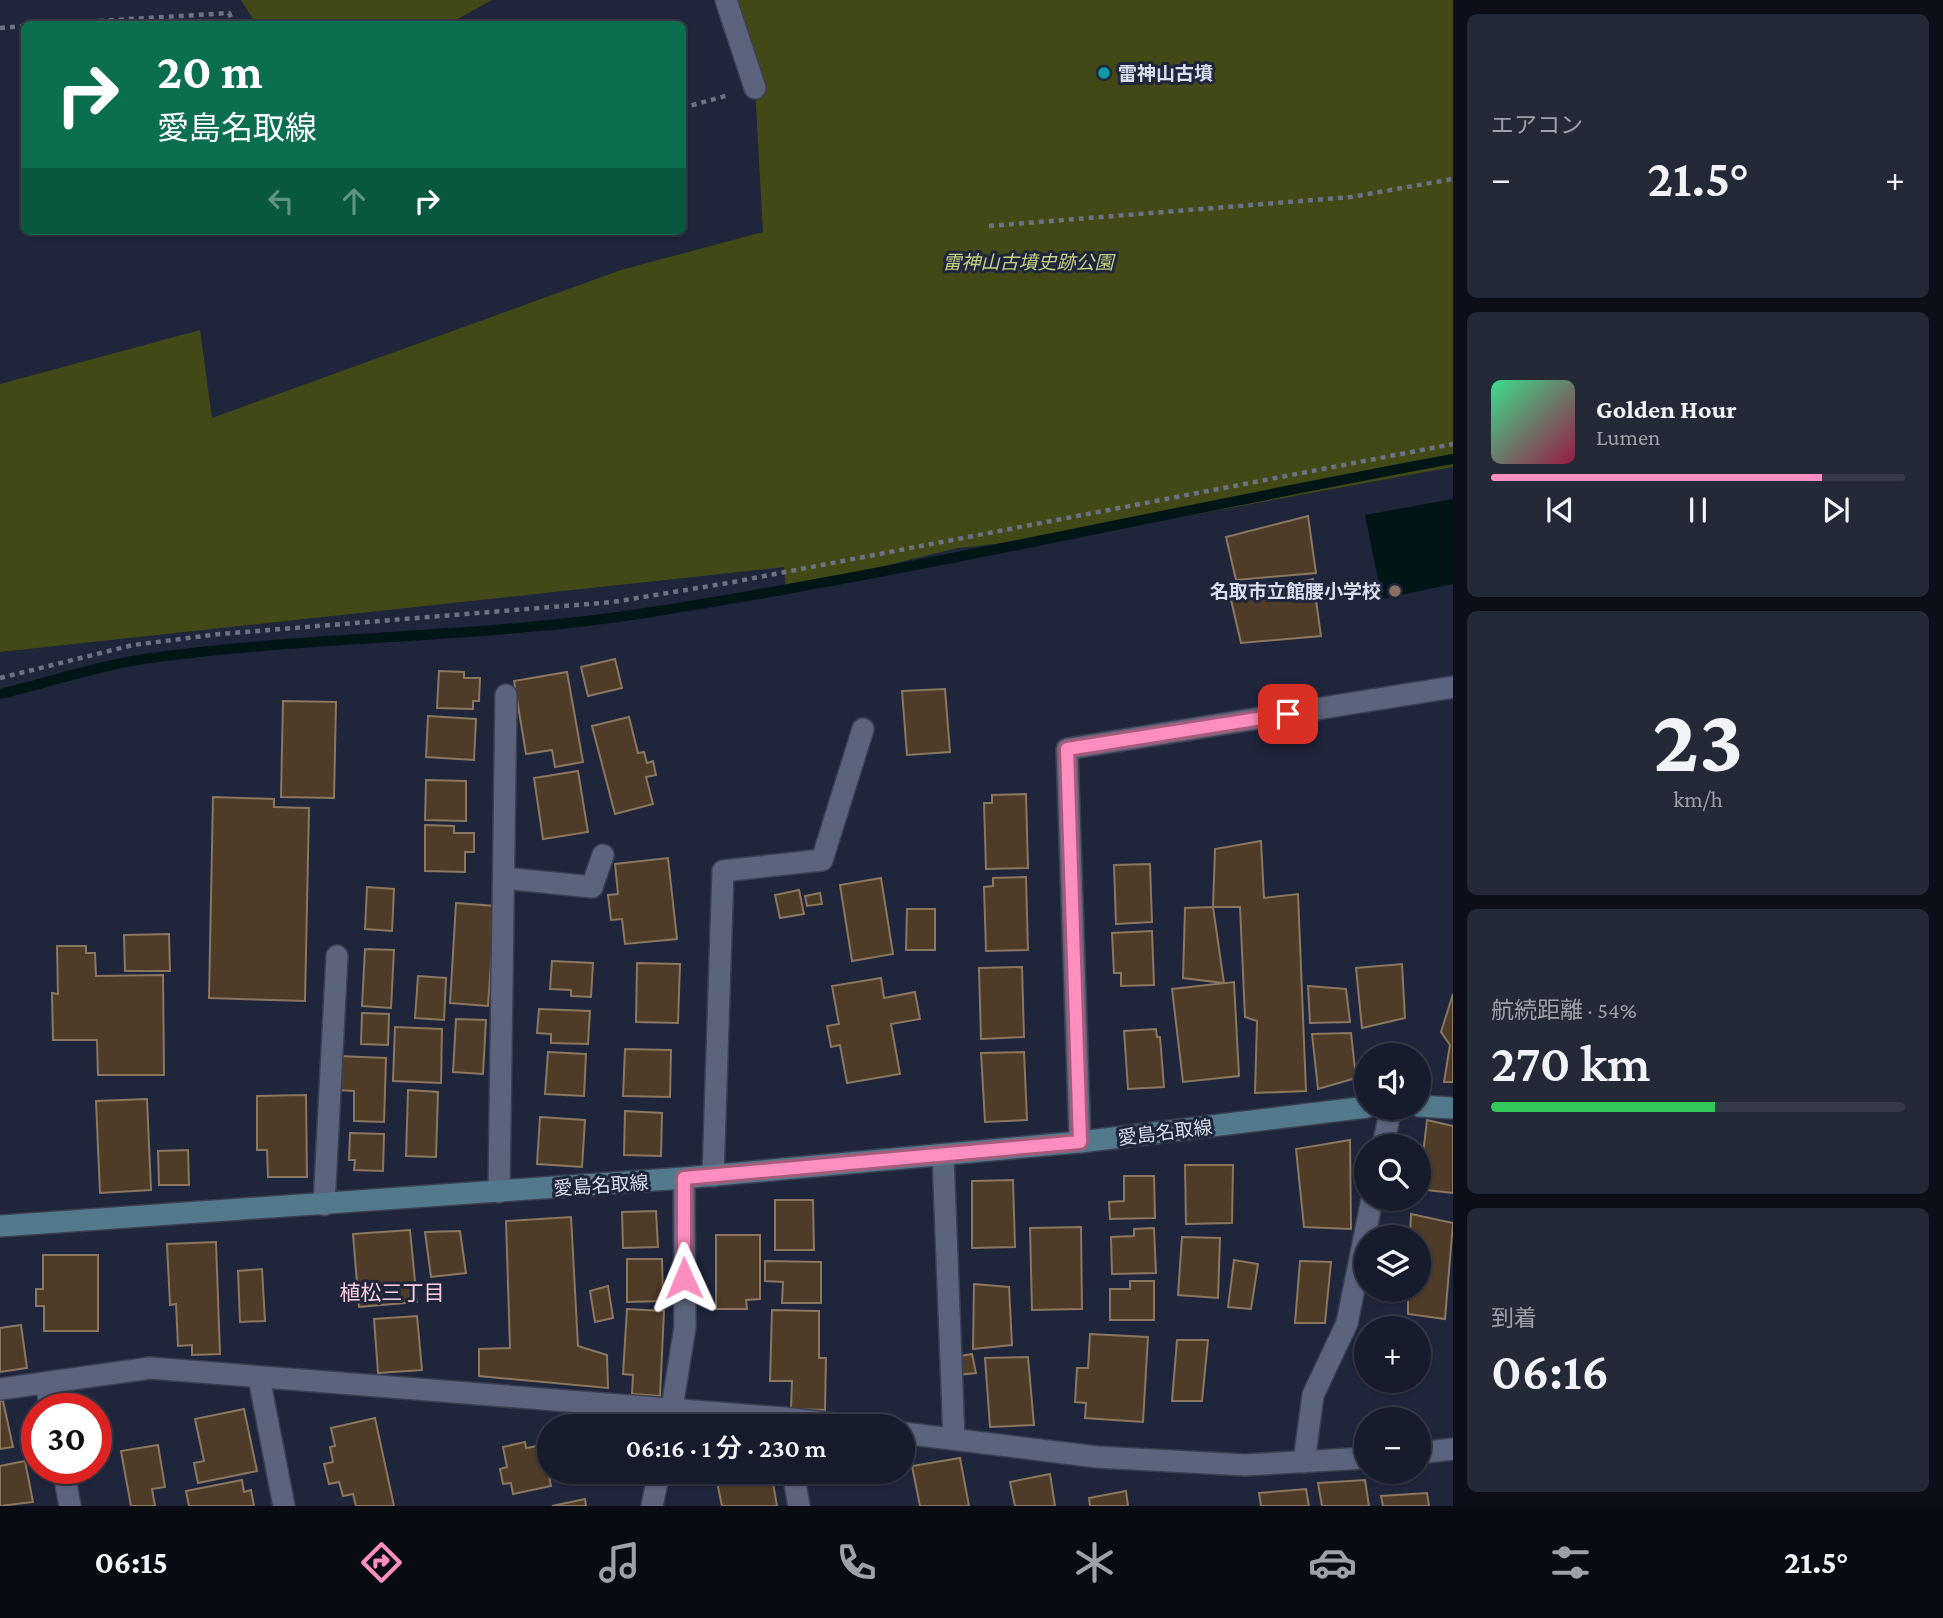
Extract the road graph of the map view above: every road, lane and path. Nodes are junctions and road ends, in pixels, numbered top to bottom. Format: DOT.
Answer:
graph roads {
  1 [pos="726,0"];
  2 [pos="99,21"];
  3 [pos="233,21"];
  4 [pos="21,26"];
  5 [pos="0,28"];
  6 [pos="755,88"];
  7 [pos="686,107"];
  8 [pos="1453,179"];
  9 [pos="989,226"];
  10 [pos="1453,444"];
  11 [pos="0,678"];
  12 [pos="1453,687"];
  13 [pos="506,695"];
  14 [pos="863,729"];
  15 [pos="603,855"];
  16 [pos="504,878"];
  17 [pos="337,956"];
  18 [pos="1431,1107"];
  19 [pos="1453,1108"];
  20 [pos="1354,1109"];
  21 [pos="1080,1142"];
  22 [pos="943,1155"];
  23 [pos="713,1176"];
  24 [pos="684,1178"];
  25 [pos="499,1192"];
  26 [pos="324,1205"];
  27 [pos="1369,1211"];
  28 [pos="0,1226"];
  29 [pos="259,1378"];
  30 [pos="46,1383"];
  31 [pos="0,1389"];
  32 [pos="48,1393"];
  33 [pos="621,1414"];
  34 [pos="672,1414"];
  35 [pos="915,1434"];
  36 [pos="954,1439"];
  37 [pos="1453,1449"];
  38 [pos="1431,1452"];
  39 [pos="1354,1459"];
  40 [pos="1304,1462"];
  41 [pos="66,1484"];
  42 [pos="657,1484"];
  43 [pos="795,1484"];
  44 [pos="70,1506"];
  45 [pos="284,1506"];
  46 [pos="652,1506"];
  47 [pos="799,1506"];
  1 -- 6 [label="street"];
  2 -- 3 [label="path"];
  4 -- 5 [label="path"];
  6 -- 7 [label="path"];
  8 -- 9 [label="path"];
  10 -- 11 [label="path"];
  12 -- 21 [label="street"];
  13 -- 16 [label="street"];
  14 -- 23 [label="street"];
  15 -- 16 [label="street"];
  16 -- 25 [label="street"];
  17 -- 26 [label="street"];
  18 -- 19 [label="main road"];
  20 -- 21 [label="main road, 愛島名取線"];
  21 -- 22 [label="main road, 愛島名取線"];
  22 -- 23 [label="main road, 愛島名取線"];
  22 -- 36 [label="street"];
  23 -- 24 [label="main road, 愛島名取線"];
  24 -- 25 [label="main road, 愛島名取線"];
  24 -- 34 [label="street"];
  25 -- 26 [label="main road, 愛島名取線"];
  26 -- 28 [label="main road, 愛島名取線"];
  27 -- 40 [label="street"];
  29 -- 30 [label="street"];
  29 -- 33 [label="street"];
  29 -- 45 [label="street"];
  30 -- 31 [label="street"];
  30 -- 32 [label="street"];
  35 -- 36 [label="street"];
  36 -- 40 [label="street"];
  37 -- 38 [label="street"];
  39 -- 40 [label="street"];
  41 -- 44 [label="street"];
  42 -- 46 [label="street"];
  43 -- 47 [label="street"];
}
